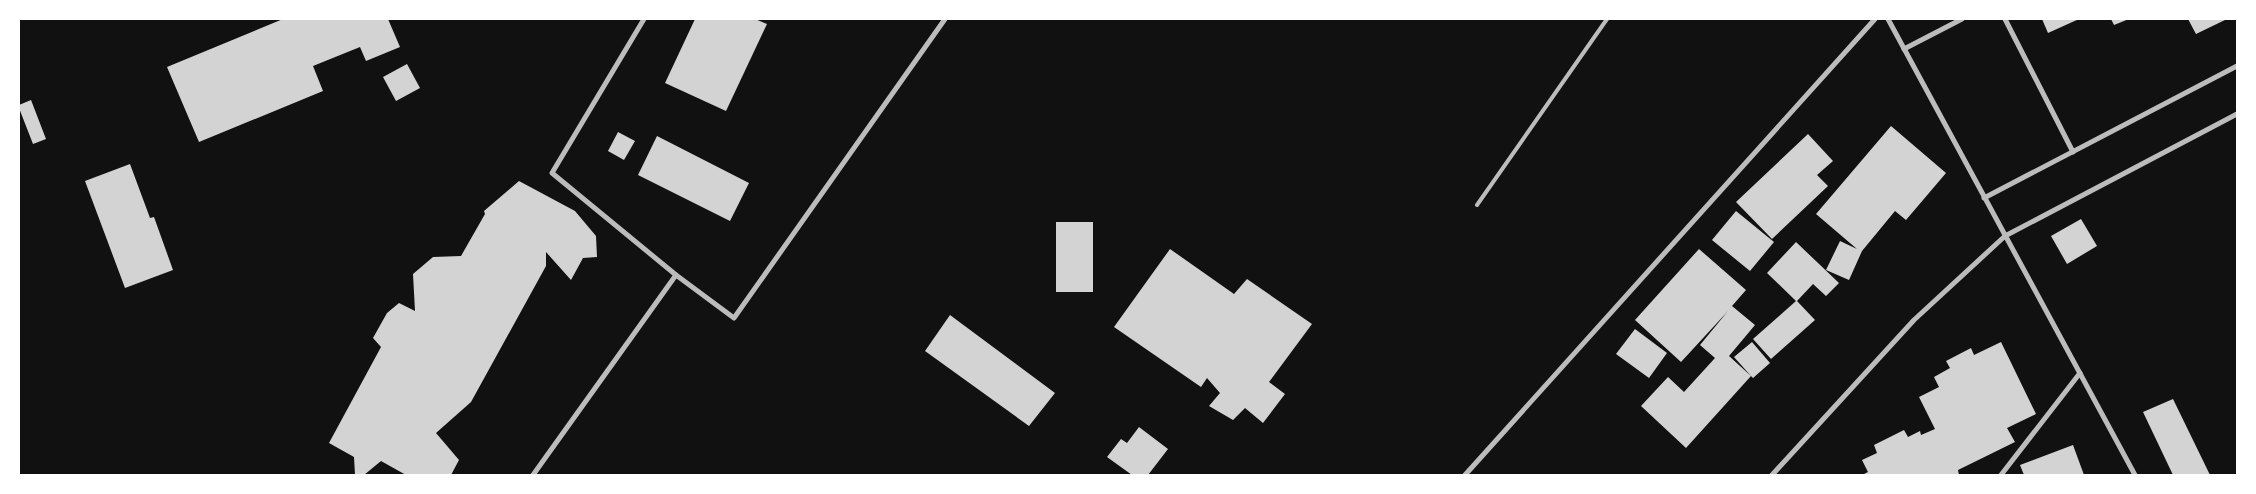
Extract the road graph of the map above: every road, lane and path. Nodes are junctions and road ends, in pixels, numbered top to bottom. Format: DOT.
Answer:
graph roads {
  1 [pos="644,19"];
  2 [pos="945,19"];
  3 [pos="1607,19"];
  4 [pos="1875,19"];
  5 [pos="1888,19"];
  6 [pos="1962,19"];
  7 [pos="2005,19"];
  8 [pos="1904,49"];
  9 [pos="2237,66"];
  10 [pos="2237,114"];
  11 [pos="2072,152"];
  12 [pos="1984,198"];
  13 [pos="1477,205"];
  14 [pos="2005,236"];
  15 [pos="676,275"];
  16 [pos="2080,373"];
  17 [pos="533,475"];
  18 [pos="1465,475"];
  19 [pos="1772,475"];
  20 [pos="2001,475"];
  21 [pos="2136,475"];
  1 -- 15 [label="street"];
  2 -- 15 [label="street"];
  3 -- 13 [label="lane"];
  4 -- 18 [label="street"];
  5 -- 8 [label="street"];
  6 -- 8 [label="street"];
  7 -- 11 [label="street"];
  8 -- 12 [label="street"];
  9 -- 11 [label="street"];
  10 -- 14 [label="street"];
  11 -- 12 [label="street"];
  12 -- 14 [label="street"];
  14 -- 16 [label="street"];
  14 -- 19 [label="street"];
  15 -- 17 [label="street"];
  16 -- 20 [label="street"];
  16 -- 21 [label="street"];
}
